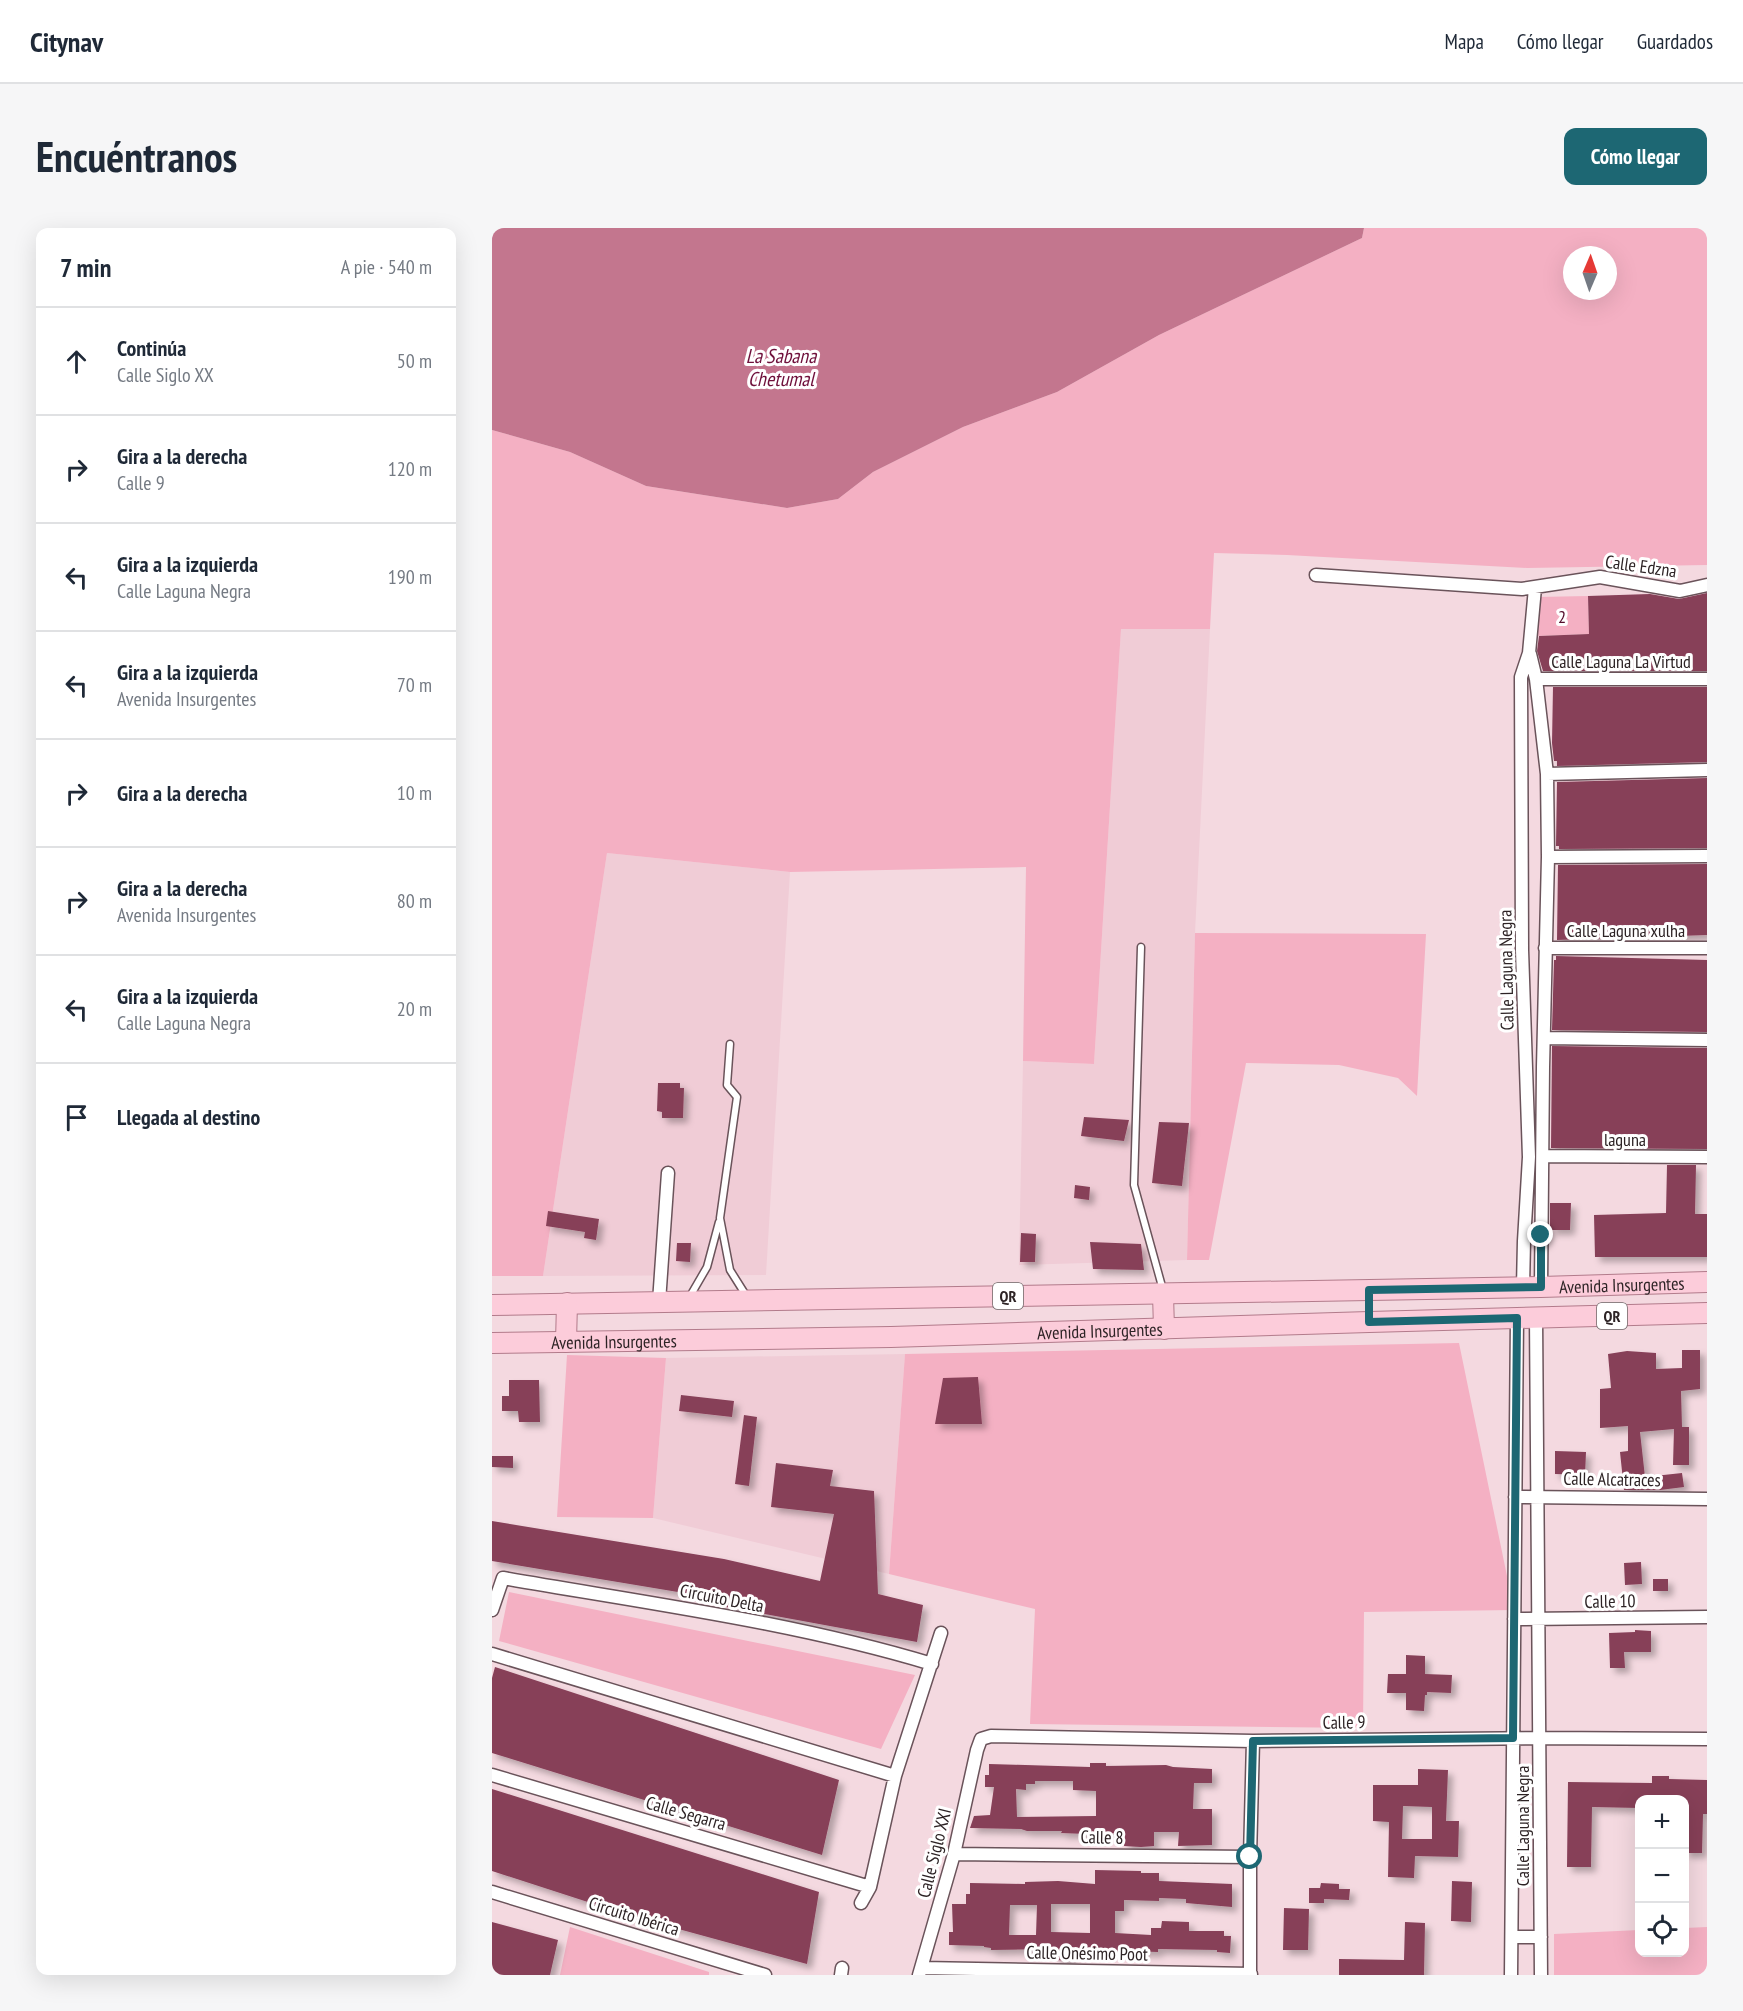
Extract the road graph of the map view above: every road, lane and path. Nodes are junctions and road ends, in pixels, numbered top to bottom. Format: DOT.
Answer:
graph roads {
  1 [pos="1316,575"];
  2 [pos="1707,585"];
  3 [pos="1534,588"];
  4 [pos="1529,653"];
  5 [pos="1707,679"];
  6 [pos="1536,680"];
  7 [pos="1707,770"];
  8 [pos="1547,774"];
  9 [pos="1707,856"];
  10 [pos="1548,857"];
  11 [pos="1141,947"];
  12 [pos="1545,948"];
  13 [pos="1707,948"];
  14 [pos="1544,1038"];
  15 [pos="1707,1040"];
  16 [pos="730,1044"];
  17 [pos="1543,1156"];
  18 [pos="1707,1157"];
  19 [pos="668,1173"];
  20 [pos="720,1218"];
  21 [pos="1707,1282"];
  22 [pos="1532,1287"];
  23 [pos="1369,1290"];
  24 [pos="1163,1294"];
  25 [pos="748,1300"];
  26 [pos="687,1301"];
  27 [pos="660,1302"];
  28 [pos="567,1304"];
  29 [pos="492,1305"];
  30 [pos="1707,1313"];
  31 [pos="1527,1318"];
  32 [pos="1369,1322"];
  33 [pos="1164,1329"];
  34 [pos="566,1342"];
  35 [pos="492,1343"];
  36 [pos="1538,1496"];
  37 [pos="1515,1497"];
  38 [pos="1707,1499"];
  39 [pos="492,1610"];
  40 [pos="1707,1617"];
  41 [pos="1514,1619"];
  42 [pos="1539,1620"];
  43 [pos="941,1633"];
  44 [pos="492,1654"];
  45 [pos="932,1664"];
  46 [pos="1539,1737"];
  47 [pos="1513,1738"];
  48 [pos="981,1739"];
  49 [pos="1707,1739"];
  50 [pos="1253,1741"];
  51 [pos="492,1775"];
  52 [pos="895,1776"];
  53 [pos="954,1854"];
  54 [pos="1250,1857"];
  55 [pos="870,1887"];
  56 [pos="492,1892"];
  57 [pos="861,1903"];
  58 [pos="1512,1937"];
  59 [pos="1541,1937"];
  60 [pos="920,1971"];
  61 [pos="765,1975"];
  62 [pos="1251,1975"];
  63 [pos="1511,1975"];
  64 [pos="1541,1975"];
  1 -- 3 [label="street, Calle Edzna"];
  2 -- 3 [label="street, Calle Edzna"];
  3 -- 4 [label="street, Calle Laguna Negra"];
  4 -- 6 [label="street, Calle Laguna Negra"];
  4 -- 22 [label="street, Calle Laguna Negra"];
  5 -- 6 [label="street, Calle Laguna La Virtud"];
  6 -- 8 [label="street, Calle Laguna Negra"];
  7 -- 8 [label="street"];
  8 -- 10 [label="street, Calle Laguna Negra"];
  9 -- 10 [label="street"];
  10 -- 12 [label="street, Calle Laguna Negra"];
  11 -- 24 [label="lane"];
  12 -- 13 [label="street, Calle Laguna xulha"];
  12 -- 14 [label="street, Calle Laguna Negra"];
  14 -- 15 [label="street"];
  14 -- 17 [label="street, Calle Laguna Negra"];
  16 -- 20 [label="lane"];
  17 -- 18 [label="street, laguna"];
  17 -- 22 [label="street, Calle Laguna Negra"];
  19 -- 27 [label="street"];
  20 -- 25 [label="lane"];
  20 -- 26 [label="lane"];
  21 -- 22 [label="main road, Avenida Insurgentes / QR"];
  22 -- 23 [label="main road, Avenida Insurgentes / QR"];
  23 -- 24 [label="main road, Avenida Insurgentes / QR"];
  23 -- 32 [label="main road"];
  24 -- 25 [label="main road, Avenida Insurgentes / QR"];
  24 -- 33 [label="main road"];
  25 -- 26 [label="main road, Avenida Insurgentes / QR"];
  26 -- 27 [label="main road, Avenida Insurgentes / QR"];
  27 -- 28 [label="main road, Avenida Insurgentes / QR"];
  28 -- 29 [label="main road, Avenida Insurgentes / QR"];
  28 -- 34 [label="main road"];
  30 -- 31 [label="main road, Avenida Insurgentes / QR"];
  31 -- 32 [label="main road, Avenida Insurgentes / QR"];
  31 -- 36 [label="street, Calle Laguna Negra"];
  31 -- 37 [label="street, Calle Laguna Negra"];
  32 -- 33 [label="main road, Avenida Insurgentes / QR"];
  33 -- 34 [label="main road, Avenida Insurgentes / QR"];
  34 -- 35 [label="main road, Avenida Insurgentes / QR"];
  36 -- 37 [label="street, Calle Alcatraces"];
  36 -- 38 [label="street, Calle Alcatraces"];
  36 -- 42 [label="street, Calle Laguna Negra"];
  37 -- 41 [label="street, Calle Laguna Negra"];
  39 -- 45 [label="street, Circuito Delta"];
  40 -- 42 [label="street, Calle 10"];
  41 -- 42 [label="street, Calle 10"];
  41 -- 47 [label="street, Calle Laguna Negra"];
  42 -- 46 [label="street, Calle Laguna Negra"];
  43 -- 45 [label="street"];
  44 -- 52 [label="street"];
  45 -- 52 [label="street"];
  46 -- 47 [label="street, Calle 9"];
  46 -- 49 [label="street, Calle 9"];
  46 -- 59 [label="street, Calle Laguna Negra"];
  47 -- 50 [label="street, Calle 9"];
  47 -- 58 [label="street, Calle Laguna Negra"];
  48 -- 50 [label="street, Calle 9"];
  48 -- 53 [label="street, Calle Siglo XXI"];
  50 -- 54 [label="street"];
  51 -- 55 [label="street, Calle Segarra"];
  52 -- 55 [label="street"];
  53 -- 54 [label="street, Calle 8"];
  53 -- 60 [label="street, Calle Siglo XXI"];
  54 -- 62 [label="street"];
  55 -- 57 [label="street"];
  56 -- 61 [label="street, Circuito Ibérica"];
  58 -- 59 [label="street"];
  58 -- 63 [label="street, Calle Laguna Negra"];
  59 -- 64 [label="street, Calle Laguna Negra"];
  60 -- 62 [label="street, Calle Onésimo Poot"];
}
